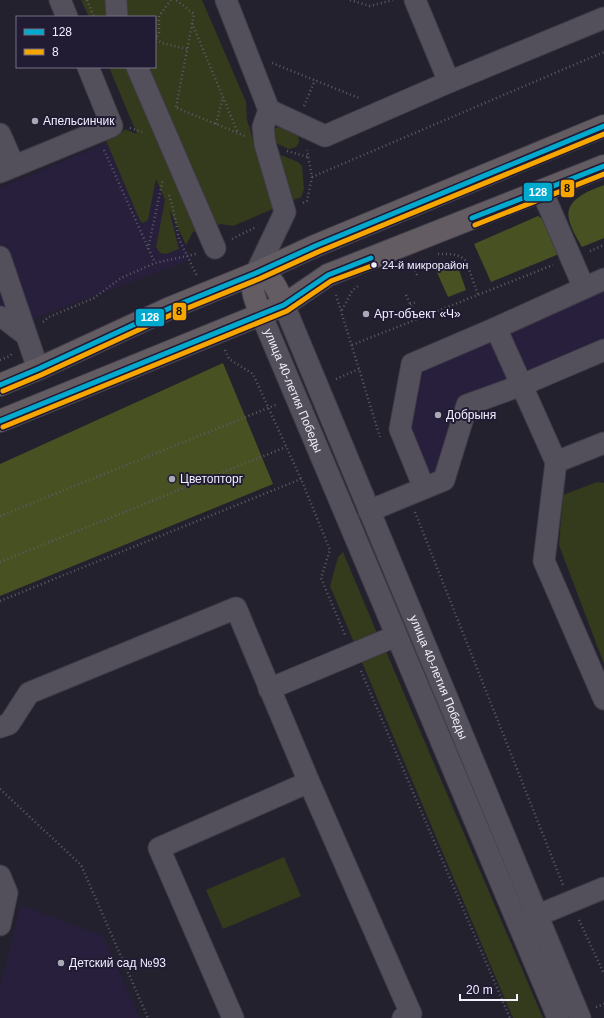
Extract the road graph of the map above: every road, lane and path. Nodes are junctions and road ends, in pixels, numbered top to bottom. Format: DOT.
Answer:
graph roads {
  1 [pos="60,0"];
  2 [pos="87,0"];
  3 [pos="116,0"];
  4 [pos="171,0"];
  5 [pos="226,0"];
  6 [pos="350,0"];
  7 [pos="393,0"];
  8 [pos="415,0"];
  9 [pos="67,16"];
  10 [pos="94,16"];
  11 [pos="117,16"];
  12 [pos="604,18"];
  13 [pos="192,23"];
  14 [pos="156,38"];
  15 [pos="156,39"];
  16 [pos="187,49"];
  17 [pos="604,52"];
  18 [pos="272,63"];
  19 [pos="88,68"];
  20 [pos="137,68"];
  21 [pos="449,82"];
  22 [pos="366,95"];
  23 [pos="223,97"];
  24 [pos="150,98"];
  25 [pos="270,110"];
  26 [pos="216,124"];
  27 [pos="140,125"];
  28 [pos="604,126"];
  29 [pos="103,127"];
  30 [pos="142,132"];
  31 [pos="238,133"];
  32 [pos="0,134"];
  33 [pos="145,139"];
  34 [pos="169,142"];
  35 [pos="265,144"];
  36 [pos="308,157"];
  37 [pos="604,166"];
  38 [pos="7,169"];
  39 [pos="160,173"];
  40 [pos="312,177"];
  41 [pos="166,187"];
  42 [pos="542,191"];
  43 [pos="168,194"];
  44 [pos="604,245"];
  45 [pos="215,248"];
  46 [pos="433,254"];
  47 [pos="571,258"];
  48 [pos="419,260"];
  49 [pos="155,263"];
  50 [pos="412,263"];
  51 [pos="2,264"];
  52 [pos="405,265"];
  53 [pos="256,273"];
  54 [pos="328,275"];
  55 [pos="417,275"];
  56 [pos="604,279"];
  57 [pos="361,284"];
  58 [pos="584,288"];
  59 [pos="406,295"];
  60 [pos="478,295"];
  61 [pos="417,302"];
  62 [pos="410,304"];
  63 [pos="284,305"];
  64 [pos="341,311"];
  65 [pos="261,314"];
  66 [pos="0,317"];
  67 [pos="417,319"];
  68 [pos="496,328"];
  69 [pos="15,333"];
  70 [pos="352,345"];
  71 [pos="604,350"];
  72 [pos="0,360"];
  73 [pos="38,369"];
  74 [pos="0,385"];
  75 [pos="522,385"];
  76 [pos="268,408"];
  77 [pos="0,421"];
  78 [pos="382,439"];
  79 [pos="604,443"];
  80 [pos="286,447"];
  81 [pos="556,462"];
  82 [pos="301,479"];
  83 [pos="416,492"];
  84 [pos="369,511"];
  85 [pos="0,516"];
  86 [pos="0,562"];
  87 [pos="0,601"];
  88 [pos="396,636"];
  89 [pos="270,689"];
  90 [pos="603,695"];
  91 [pos="0,727"];
  92 [pos="309,782"];
  93 [pos="0,789"];
  94 [pos="0,876"];
  95 [pos="604,888"];
  96 [pos="571,902"];
  97 [pos="537,915"];
  98 [pos="518,923"];
  99 [pos="0,925"];
  100 [pos="604,974"];
  101 [pos="148,1018"];
  102 [pos="233,1018"];
  103 [pos="403,1018"];
  104 [pos="558,1018"];
  105 [pos="580,1018"];
  1 -- 9 [label="street"];
  2 -- 10 [label="path"];
  3 -- 11 [label="street"];
  4 -- 14 [label="path"];
  5 -- 25 [label="street"];
  6 -- 7 [label="path"];
  8 -- 21 [label="street"];
  12 -- 21 [label="street"];
  13 -- 23 [label="path"];
  15 -- 16 [label="path"];
  17 -- 40 [label="path"];
  18 -- 22 [label="path"];
  19 -- 29 [label="street"];
  20 -- 24 [label="street"];
  21 -- 25 [label="street"];
  23 -- 26 [label="path"];
  23 -- 31 [label="path"];
  24 -- 26 [label="path"];
  24 -- 34 [label="street"];
  25 -- 35 [label="street"];
  26 -- 31 [label="path"];
  27 -- 30 [label="path"];
  28 -- 53 [label="main road"];
  29 -- 30 [label="path"];
  29 -- 38 [label="street"];
  29 -- 49 [label="path"];
  30 -- 33 [label="path"];
  30 -- 34 [label="path"];
  31 -- 35 [label="path"];
  32 -- 38 [label="street"];
  34 -- 45 [label="street"];
  35 -- 36 [label="path"];
  35 -- 53 [label="street"];
  37 -- 42 [label="main road"];
  39 -- 41 [label="path"];
  42 -- 47 [label="street"];
  42 -- 54 [label="main road"];
  43 -- 49 [label="path"];
  44 -- 47 [label="path"];
  46 -- 60 [label="path"];
  47 -- 58 [label="street"];
  47 -- 60 [label="path"];
  48 -- 50 [label="path"];
  49 -- 69 [label="path"];
  50 -- 52 [label="path"];
  50 -- 55 [label="path"];
  51 -- 69 [label="street"];
  53 -- 63 [label="main road, улица 40-летия Победы"];
  53 -- 65 [label="main road, улица 40-летия Победы"];
  53 -- 73 [label="main road"];
  54 -- 63 [label="main road"];
  54 -- 64 [label="path"];
  56 -- 58 [label="street"];
  57 -- 64 [label="path"];
  58 -- 68 [label="street"];
  59 -- 62 [label="path"];
  60 -- 67 [label="path"];
  61 -- 62 [label="path"];
  62 -- 67 [label="path"];
  63 -- 65 [label="main road"];
  63 -- 84 [label="street, улица 40-летия Победы"];
  64 -- 70 [label="path"];
  65 -- 77 [label="main road"];
  65 -- 88 [label="street, улица 40-летия Победы"];
  66 -- 69 [label="street"];
  67 -- 70 [label="path"];
  68 -- 75 [label="street"];
  68 -- 83 [label="street"];
  69 -- 72 [label="path"];
  69 -- 73 [label="street"];
  70 -- 78 [label="path"];
  71 -- 75 [label="street"];
  73 -- 74 [label="main road"];
  75 -- 81 [label="street"];
  75 -- 83 [label="street"];
  76 -- 85 [label="path"];
  79 -- 81 [label="street"];
  80 -- 86 [label="path"];
  81 -- 90 [label="street"];
  82 -- 87 [label="path"];
  83 -- 84 [label="street"];
  83 -- 96 [label="path"];
  84 -- 97 [label="street, улица 40-летия Победы"];
  88 -- 89 [label="street"];
  88 -- 98 [label="street, улица 40-летия Победы"];
  89 -- 91 [label="street"];
  89 -- 92 [label="street"];
  92 -- 102 [label="street"];
  92 -- 103 [label="street"];
  93 -- 101 [label="path"];
  94 -- 99 [label="street"];
  95 -- 96 [label="street"];
  96 -- 97 [label="street"];
  96 -- 100 [label="path"];
  97 -- 98 [label="street"];
  97 -- 105 [label="street, улица 40-летия Победы"];
  98 -- 104 [label="street, улица 40-летия Победы"];
}
